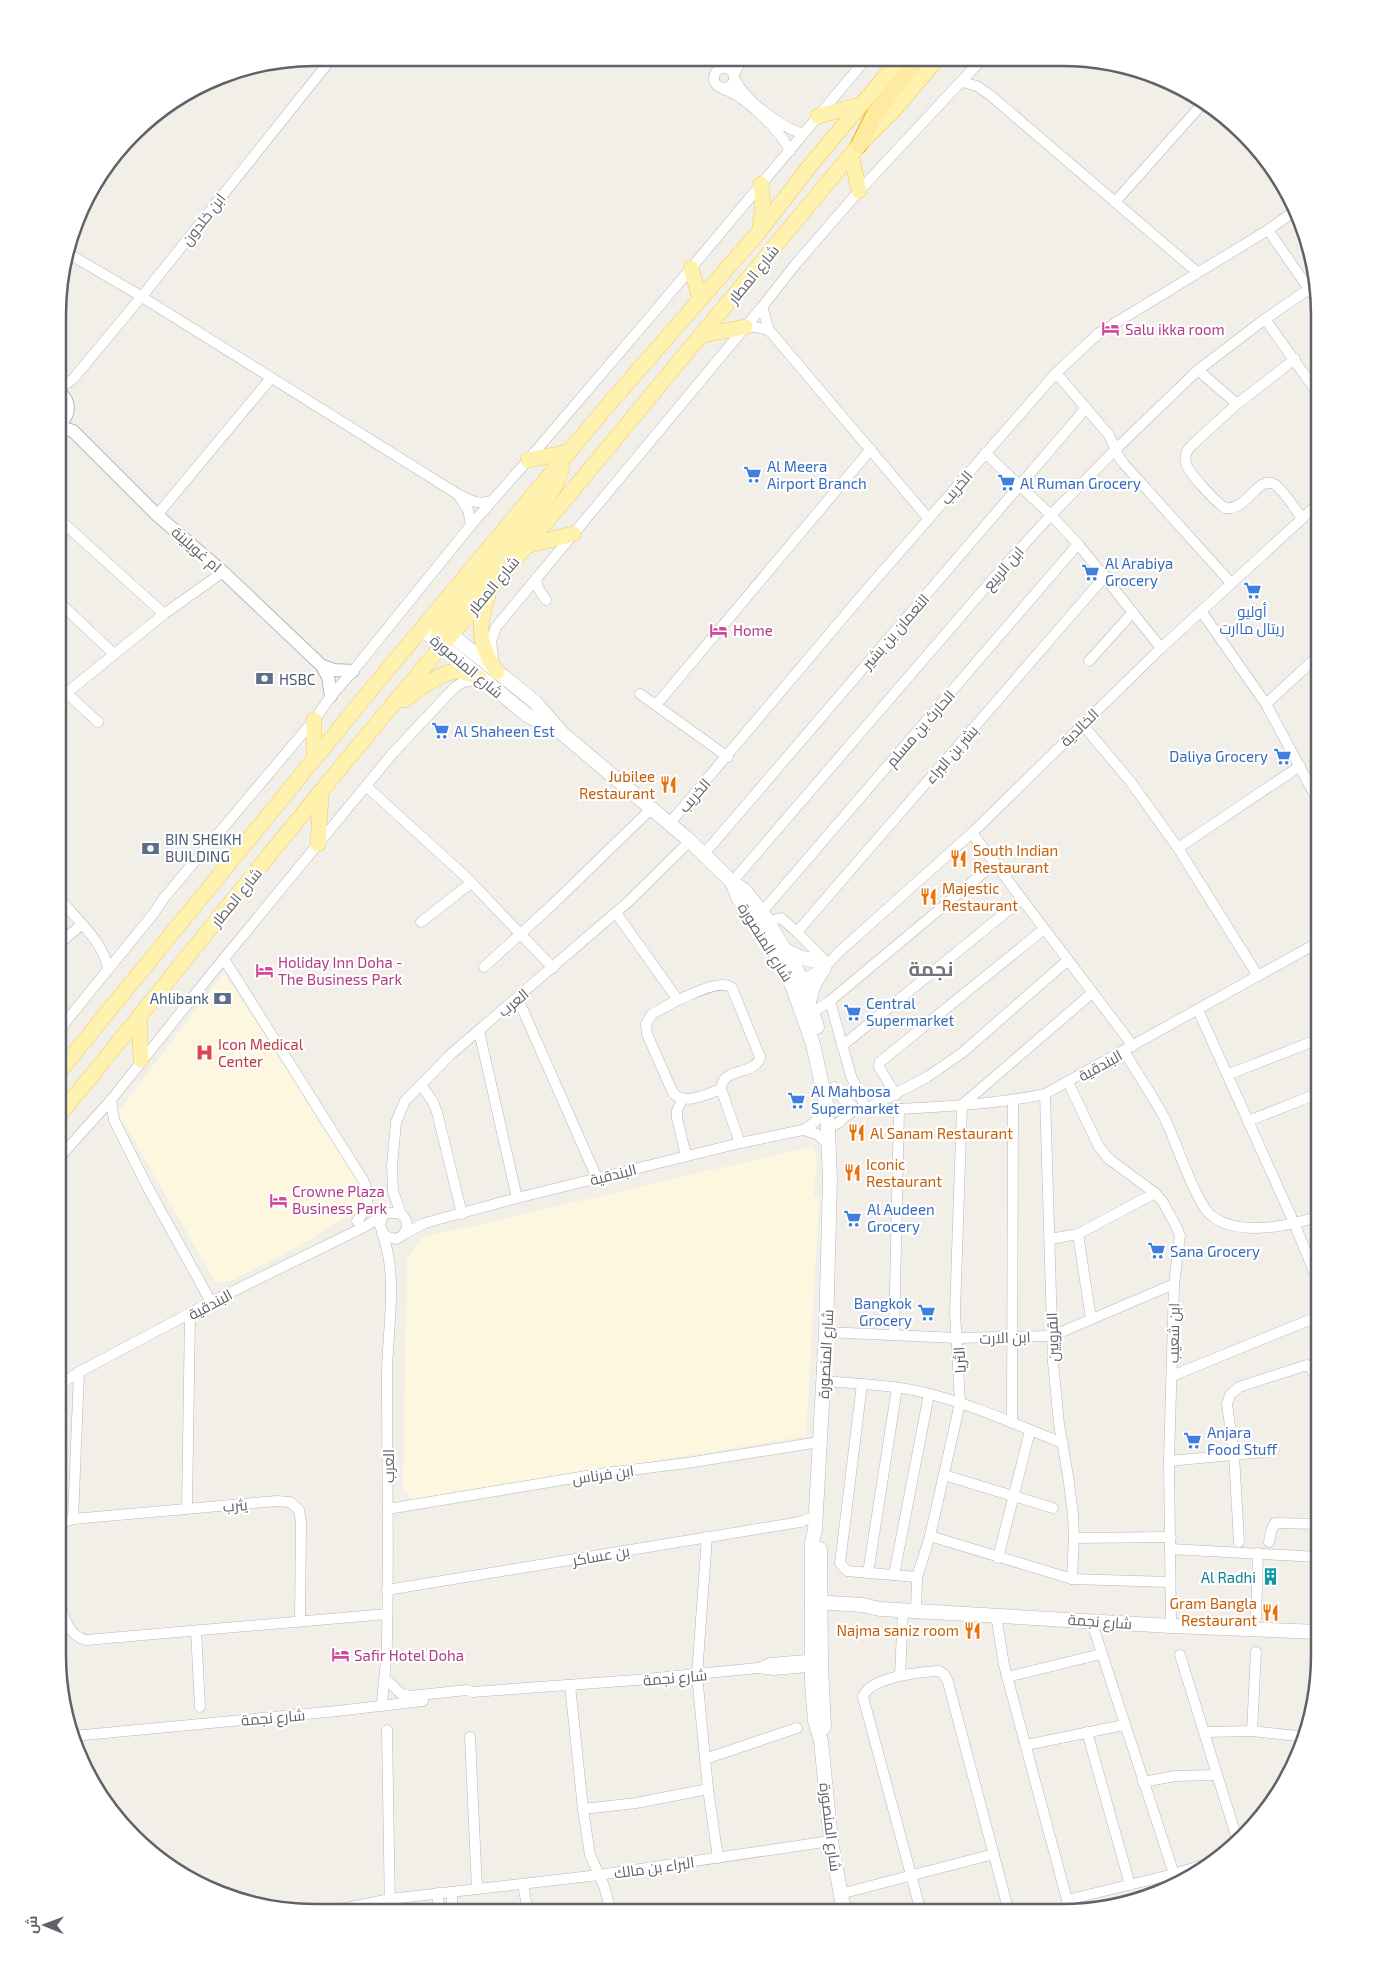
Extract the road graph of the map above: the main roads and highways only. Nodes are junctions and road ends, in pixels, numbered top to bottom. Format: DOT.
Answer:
graph roads {
  1 [pos="894,66"];
  2 [pos="912,66"];
  3 [pos="930,66"];
  4 [pos="861,105"];
  5 [pos="818,116"];
  6 [pos="855,149"];
  7 [pos="761,184"];
  8 [pos="859,191"];
  9 [pos="758,232"];
  10 [pos="691,268"];
  11 [pos="700,299"];
  12 [pos="745,327"];
  13 [pos="702,335"];
  14 [pos="567,455"];
  15 [pos="528,460"];
  16 [pos="573,534"];
  17 [pos="526,546"];
  18 [pos="489,591"];
  19 [pos="437,630"];
  20 [pos="497,672"];
  21 [pos="480,678"];
  22 [pos="385,715"];
  23 [pos="314,720"];
  24 [pos="567,734"];
  25 [pos="314,759"];
  26 [pos="321,794"];
  27 [pos="318,844"];
  28 [pos="732,882"];
  29 [pos="787,951"];
  30 [pos="795,979"];
  31 [pos="811,1007"];
  32 [pos="139,1016"];
  33 [pos="142,1060"];
  34 [pos="66,1063"];
  35 [pos="66,1107"];
  36 [pos="830,1178"];
  37 [pos="817,1606"];
  38 [pos="1311,1632"];
  39 [pos="842,1904"];
  1 -- 4 [label="main road, شارع المطار"];
  2 -- 6 [label="highway"];
  3 -- 6 [label="main road, شارع المطار"];
  4 -- 5 [label="main road"];
  4 -- 9 [label="main road, شارع المطار"];
  6 -- 8 [label="main road"];
  6 -- 13 [label="main road, شارع المطار"];
  7 -- 9 [label="main road"];
  9 -- 11 [label="main road, شارع المطار"];
  10 -- 11 [label="main road"];
  11 -- 14 [label="main road, شارع المطار"];
  12 -- 13 [label="main road"];
  13 -- 17 [label="main road, شارع المطار"];
  14 -- 15 [label="main road"];
  14 -- 19 [label="main road, شارع المطار"];
  16 -- 17 [label="main road"];
  17 -- 18 [label="main road, شارع المطار"];
  18 -- 19 [label="main road, شارع المطار"];
  18 -- 20 [label="main road"];
  19 -- 20 [label="main road, شارع المنصورة"];
  19 -- 21 [label="main road, شارع المنصورة"];
  19 -- 22 [label="main road, شارع المطار"];
  19 -- 25 [label="main road, شارع المطار"];
  20 -- 24 [label="main road, شارع المنصورة"];
  21 -- 22 [label="main road"];
  21 -- 24 [label="main road, شارع المنصورة"];
  22 -- 26 [label="main road, شارع المطار"];
  23 -- 25 [label="main road"];
  24 -- 28 [label="main road, شارع المنصورة"];
  25 -- 34 [label="main road, شارع المطار"];
  26 -- 27 [label="main road"];
  26 -- 32 [label="main road, شارع المطار"];
  28 -- 29 [label="main road, شارع المنصورة"];
  28 -- 30 [label="main road, شارع المنصورة"];
  29 -- 30 [label="main road, شارع المنصورة"];
  29 -- 31 [label="main road"];
  30 -- 31 [label="main road, شارع المنصورة"];
  30 -- 36 [label="main road, شارع المنصورة"];
  31 -- 36 [label="main road, شارع المنصورة"];
  32 -- 33 [label="main road"];
  32 -- 35 [label="main road, شارع المطار"];
  36 -- 37 [label="main road, شارع المنصورة"];
  37 -- 38 [label="main road, شارع نجمة"];
  37 -- 39 [label="main road, شارع المنصورة"];
}
